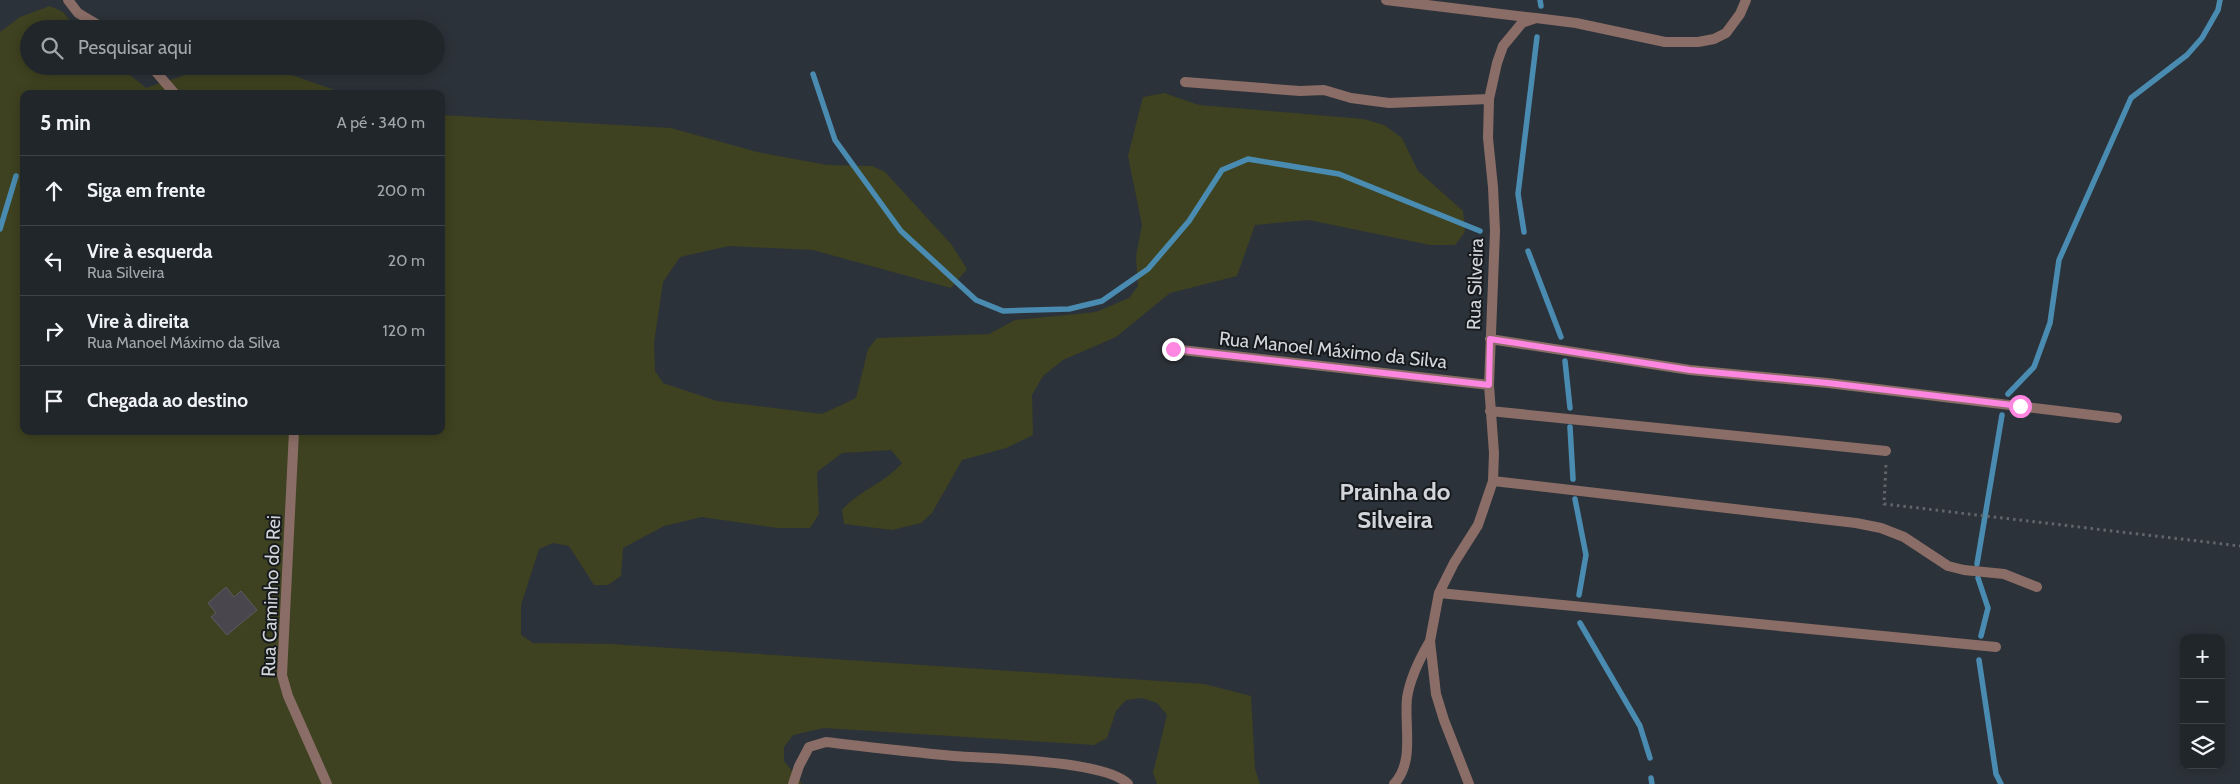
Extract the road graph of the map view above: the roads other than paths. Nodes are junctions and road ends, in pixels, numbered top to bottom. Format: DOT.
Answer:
graph roads {
  1 [pos="68,0"];
  2 [pos="1386,0"];
  3 [pos="1746,0"];
  4 [pos="1536,18"];
  5 [pos="90,20"];
  6 [pos="159,75"];
  7 [pos="1185,82"];
  8 [pos="172,90"];
  9 [pos="1490,99"];
  10 [pos="1490,339"];
  11 [pos="1173,349"];
  12 [pos="1489,385"];
  13 [pos="1490,411"];
  14 [pos="2117,418"];
  15 [pos="294,435"];
  16 [pos="1886,451"];
  17 [pos="1494,481"];
  18 [pos="2037,588"];
  19 [pos="1439,593"];
  20 [pos="1430,641"];
  21 [pos="1996,647"];
  22 [pos="327,784"];
  23 [pos="794,784"];
  24 [pos="1128,784"];
  25 [pos="1394,784"];
  26 [pos="1469,784"];
  1 -- 5 [label="street"];
  2 -- 4 [label="street"];
  3 -- 4 [label="street"];
  4 -- 9 [label="street, Rua Silveira"];
  6 -- 8 [label="street"];
  7 -- 9 [label="street"];
  9 -- 10 [label="street, Rua Silveira"];
  10 -- 12 [label="street, Rua Silveira"];
  10 -- 14 [label="street"];
  11 -- 12 [label="street, Rua Manoel Máximo da Silva"];
  12 -- 13 [label="street, Rua Silveira"];
  13 -- 16 [label="street"];
  13 -- 17 [label="street, Rua Silveira"];
  15 -- 22 [label="street, Rua Caminho do Rei"];
  17 -- 18 [label="street"];
  17 -- 19 [label="street, Rua Silveira"];
  19 -- 20 [label="street, Rua Silveira"];
  19 -- 21 [label="street"];
  20 -- 25 [label="street"];
  20 -- 26 [label="street, Rua Silveira"];
  23 -- 24 [label="street"];
}
